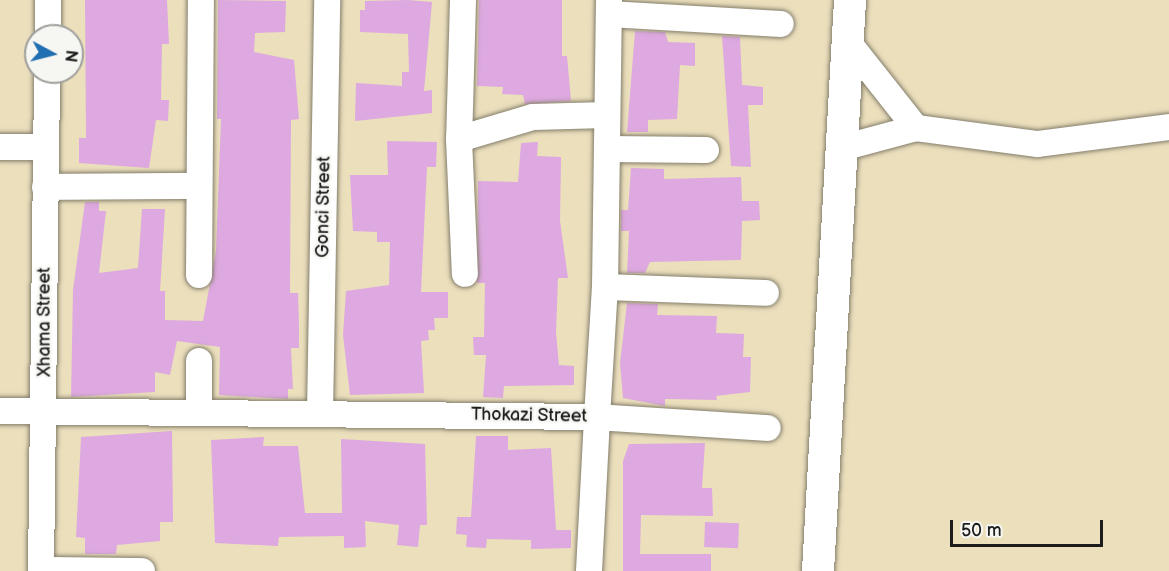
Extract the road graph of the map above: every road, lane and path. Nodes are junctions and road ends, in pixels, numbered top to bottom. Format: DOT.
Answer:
graph roads {
  1 [pos="48,0"];
  2 [pos="201,0"];
  3 [pos="327,0"];
  4 [pos="463,0"];
  5 [pos="850,0"];
  6 [pos="609,7"];
  7 [pos="48,24"];
  8 [pos="781,24"];
  9 [pos="848,42"];
  10 [pos="47,84"];
  11 [pos="606,115"];
  12 [pos="1169,127"];
  13 [pos="916,128"];
  14 [pos="459,139"];
  15 [pos="0,147"];
  16 [pos="46,147"];
  17 [pos="842,148"];
  18 [pos="608,149"];
  19 [pos="706,150"];
  20 [pos="198,186"];
  21 [pos="45,187"];
  22 [pos="465,274"];
  23 [pos="199,275"];
  24 [pos="605,287"];
  25 [pos="766,292"];
  26 [pos="198,361"];
  27 [pos="0,411"];
  28 [pos="44,411"];
  29 [pos="199,413"];
  30 [pos="320,414"];
  31 [pos="597,417"];
  32 [pos="768,428"];
  33 [pos="41,571"];
  34 [pos="142,571"];
  35 [pos="589,571"];
  36 [pos="818,571"];
  1 -- 7 [label="street"];
  2 -- 20 [label="street"];
  3 -- 30 [label="street, Gonci Street"];
  4 -- 14 [label="street"];
  5 -- 9 [label="main road"];
  6 -- 8 [label="street"];
  6 -- 11 [label="street, Thokazi Street"];
  9 -- 13 [label="street"];
  9 -- 17 [label="main road"];
  10 -- 16 [label="street, Xhama Street"];
  11 -- 14 [label="street"];
  11 -- 18 [label="street, Thokazi Street"];
  12 -- 13 [label="street"];
  13 -- 17 [label="street"];
  14 -- 22 [label="street"];
  15 -- 16 [label="street"];
  16 -- 21 [label="street, Xhama Street"];
  17 -- 36 [label="main road"];
  18 -- 19 [label="street"];
  18 -- 24 [label="street, Thokazi Street"];
  20 -- 21 [label="street"];
  20 -- 23 [label="street"];
  21 -- 28 [label="street, Xhama Street"];
  24 -- 25 [label="street"];
  24 -- 31 [label="street, Thokazi Street"];
  26 -- 29 [label="street"];
  27 -- 28 [label="street, Thokazi Street"];
  28 -- 29 [label="street, Thokazi Street"];
  28 -- 33 [label="street, Xhama Street"];
  29 -- 30 [label="street, Thokazi Street"];
  30 -- 31 [label="street, Thokazi Street"];
  31 -- 32 [label="street"];
  31 -- 35 [label="street"];
  33 -- 34 [label="street"];
}
